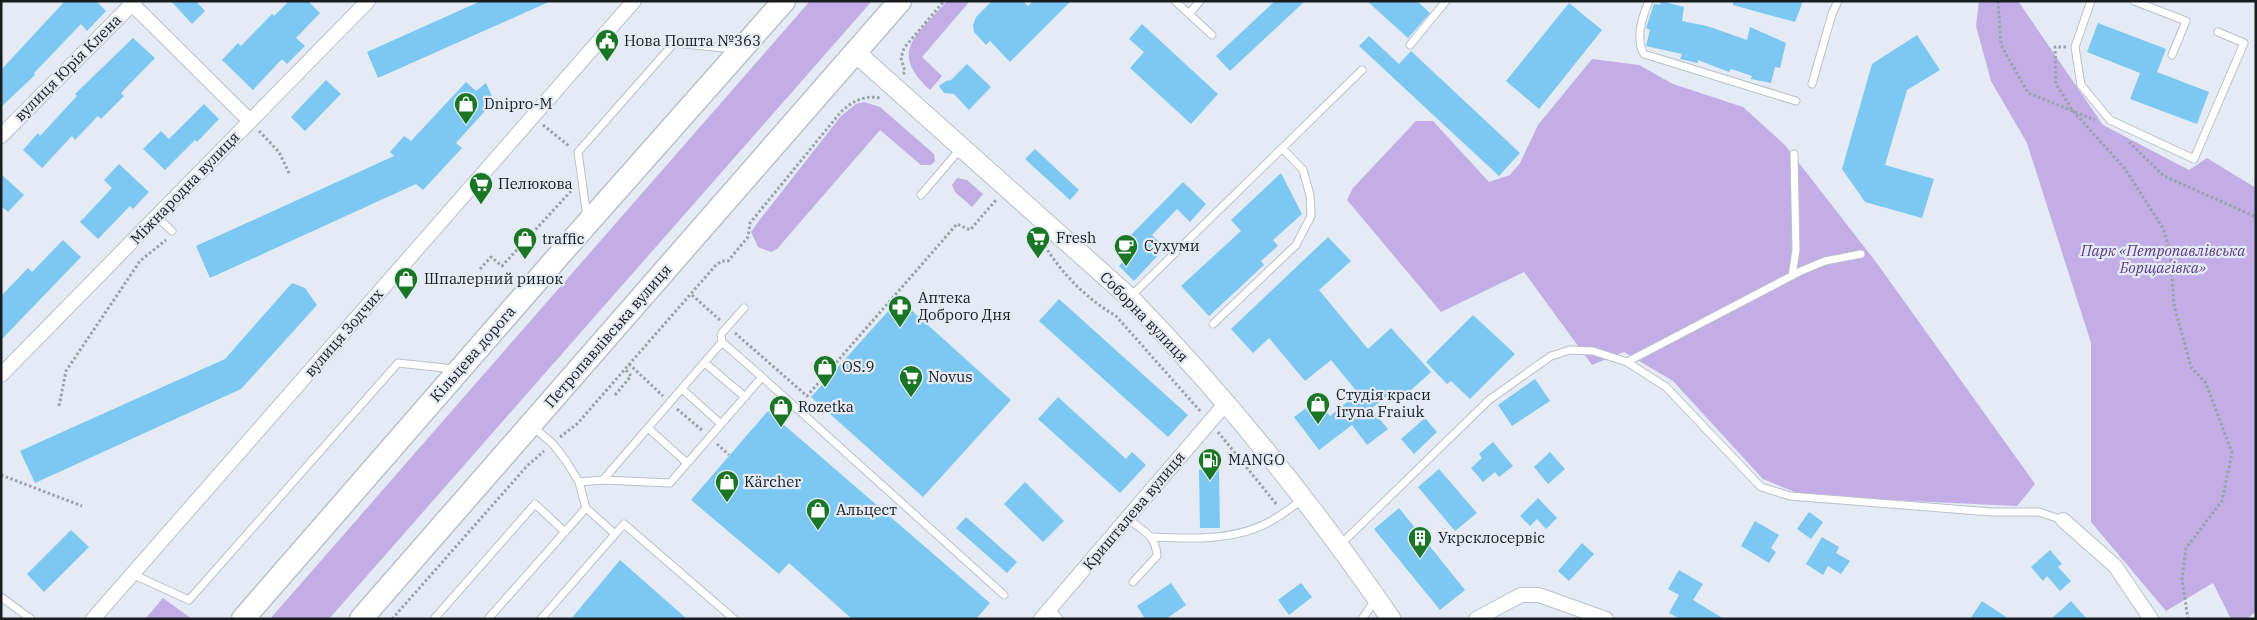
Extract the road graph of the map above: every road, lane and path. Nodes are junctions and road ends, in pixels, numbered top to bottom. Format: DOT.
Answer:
graph roads {
  1 [pos="368,1"];
  2 [pos="634,1"];
  3 [pos="784,1"];
  4 [pos="900,1"];
  5 [pos="944,1"];
  6 [pos="1175,1"];
  7 [pos="1200,1"];
  8 [pos="1446,1"];
  9 [pos="1649,1"];
  10 [pos="1838,1"];
  11 [pos="2092,1"];
  12 [pos="2134,1"];
  13 [pos="132,2"];
  14 [pos="1189,14"];
  15 [pos="2218,32"];
  16 [pos="1212,35"];
  17 [pos="1410,45"];
  18 [pos="2075,47"];
  19 [pos="742,50"];
  20 [pos="856,53"];
  21 [pos="2172,54"];
  22 [pos="1362,70"];
  23 [pos="1812,84"];
  24 [pos="892,85"];
  25 [pos="1796,101"];
  26 [pos="533,117"];
  27 [pos="250,121"];
  28 [pos="1,136"];
  29 [pos="962,148"];
  30 [pos="1282,148"];
  31 [pos="578,152"];
  32 [pos="1794,154"];
  33 [pos="290,175"];
  34 [pos="581,179"];
  35 [pos="921,194"];
  36 [pos="990,194"];
  37 [pos="997,200"];
  38 [pos="1003,206"];
  39 [pos="157,217"];
  40 [pos="588,223"];
  41 [pos="171,234"];
  42 [pos="1042,242"];
  43 [pos="1861,254"];
  44 [pos="480,268"];
  45 [pos="1792,276"];
  46 [pos="692,295"];
  47 [pos="1130,298"];
  48 [pos="744,308"];
  49 [pos="1212,324"];
  50 [pos="728,327"];
  51 [pos="722,342"];
  52 [pos="1627,362"];
  53 [pos="705,363"];
  54 [pos="460,369"];
  55 [pos="625,369"];
  56 [pos="1,375"];
  57 [pos="762,377"];
  58 [pos="682,389"];
  59 [pos="615,395"];
  60 [pos="745,397"];
  61 [pos="1226,403"];
  62 [pos="59,406"];
  63 [pos="1209,420"];
  64 [pos="530,424"];
  65 [pos="721,424"];
  66 [pos="648,428"];
  67 [pos="553,444"];
  68 [pos="687,463"];
  69 [pos="1,475"];
  70 [pos="603,480"];
  71 [pos="578,482"];
  72 [pos="1303,498"];
  73 [pos="82,506"];
  74 [pos="586,508"];
  75 [pos="1284,513"];
  76 [pos="1128,519"];
  77 [pos="2063,520"];
  78 [pos="565,532"];
  79 [pos="616,534"];
  80 [pos="1152,537"];
  81 [pos="1339,546"];
  82 [pos="132,574"];
  83 [pos="1133,582"];
  84 [pos="1004,595"];
  85 [pos="1,597"];
  86 [pos="1377,598"];
  87 [pos="1050,616"];
  88 [pos="31,619"];
  89 [pos="93,619"];
  90 [pos="243,619"];
  91 [pos="361,619"];
  92 [pos="392,619"];
  93 [pos="434,619"];
  94 [pos="488,619"];
  95 [pos="541,619"];
  96 [pos="734,619"];
  97 [pos="1362,619"];
  98 [pos="1391,619"];
  99 [pos="1476,619"];
  100 [pos="1606,619"];
  101 [pos="2151,619"];
  102 [pos="2188,619"];
  1 -- 27 [label="street, Міжнародна вулиця"];
  2 -- 26 [label="street, вулиця Зодчих"];
  3 -- 19 [label="highway, Кільцева дорога"];
  4 -- 20 [label="highway, Петропавлівська вулиця"];
  5 -- 24 [label="path"];
  6 -- 14 [label="lane"];
  7 -- 14 [label="lane"];
  8 -- 17 [label="lane"];
  9 -- 25 [label="lane"];
  10 -- 23 [label="lane"];
  11 -- 18 [label="lane"];
  12 -- 21 [label="lane"];
  13 -- 27 [label="street"];
  13 -- 28 [label="street, вулиця Юрія Клена"];
  14 -- 16 [label="lane"];
  15 -- 18 [label="lane"];
  18 -- 102 [label="path"];
  19 -- 31 [label="lane"];
  19 -- 40 [label="highway, Кільцева дорога"];
  20 -- 24 [label="main road, Соборна вулиця"];
  20 -- 64 [label="highway, Петропавлівська вулиця"];
  22 -- 30 [label="lane"];
  24 -- 29 [label="main road, Соборна вулиця"];
  24 -- 46 [label="path"];
  26 -- 31 [label="path"];
  26 -- 82 [label="street, вулиця Зодчих"];
  27 -- 33 [label="path"];
  27 -- 39 [label="street, Міжнародна вулиця"];
  29 -- 35 [label="lane"];
  29 -- 47 [label="main road, Соборна вулиця"];
  30 -- 47 [label="lane"];
  30 -- 49 [label="lane"];
  31 -- 34 [label="lane"];
  32 -- 45 [label="lane"];
  34 -- 40 [label="lane"];
  34 -- 44 [label="path"];
  36 -- 37 [label="path"];
  37 -- 38 [label="path"];
  37 -- 50 [label="path"];
  39 -- 41 [label="lane"];
  39 -- 56 [label="street, Міжнародна вулиця"];
  40 -- 54 [label="highway, Кільцева дорога"];
  41 -- 62 [label="path"];
  42 -- 63 [label="path"];
  43 -- 45 [label="lane"];
  45 -- 52 [label="lane"];
  46 -- 50 [label="path"];
  46 -- 55 [label="path"];
  47 -- 61 [label="main road, Соборна вулиця"];
  48 -- 50 [label="lane"];
  50 -- 51 [label="lane"];
  51 -- 53 [label="lane"];
  51 -- 57 [label="lane"];
  52 -- 77 [label="lane"];
  52 -- 81 [label="lane"];
  53 -- 58 [label="lane"];
  53 -- 60 [label="lane"];
  54 -- 82 [label="lane"];
  54 -- 90 [label="highway, Кільцева дорога"];
  55 -- 59 [label="path"];
  55 -- 67 [label="path"];
  57 -- 60 [label="lane"];
  57 -- 84 [label="lane"];
  58 -- 65 [label="lane"];
  58 -- 66 [label="lane"];
  60 -- 65 [label="lane"];
  61 -- 63 [label="street, Кришталева вулиця"];
  61 -- 72 [label="main road, Соборна вулиця"];
  63 -- 75 [label="path"];
  63 -- 76 [label="street, Кришталева вулиця"];
  64 -- 67 [label="lane"];
  64 -- 91 [label="highway, Петропавлівська вулиця"];
  65 -- 68 [label="lane"];
  66 -- 68 [label="lane"];
  66 -- 70 [label="lane"];
  67 -- 71 [label="lane"];
  67 -- 92 [label="path"];
  68 -- 70 [label="lane"];
  69 -- 73 [label="path"];
  70 -- 71 [label="lane"];
  71 -- 74 [label="lane"];
  72 -- 75 [label="lane"];
  72 -- 81 [label="main road, Соборна вулиця"];
  74 -- 78 [label="lane"];
  74 -- 79 [label="lane"];
  75 -- 80 [label="lane"];
  76 -- 80 [label="lane"];
  76 -- 87 [label="street, Кришталева вулиця"];
  77 -- 101 [label="street"];
  78 -- 93 [label="lane"];
  78 -- 94 [label="lane"];
  79 -- 95 [label="lane"];
  79 -- 96 [label="lane"];
  80 -- 83 [label="lane"];
  81 -- 86 [label="main road, Соборна вулиця"];
  82 -- 89 [label="street, вулиця Зодчих"];
  85 -- 88 [label="lane"];
  86 -- 97 [label="lane"];
  86 -- 98 [label="main road, Соборна вулиця"];
  99 -- 100 [label="street"];
}
